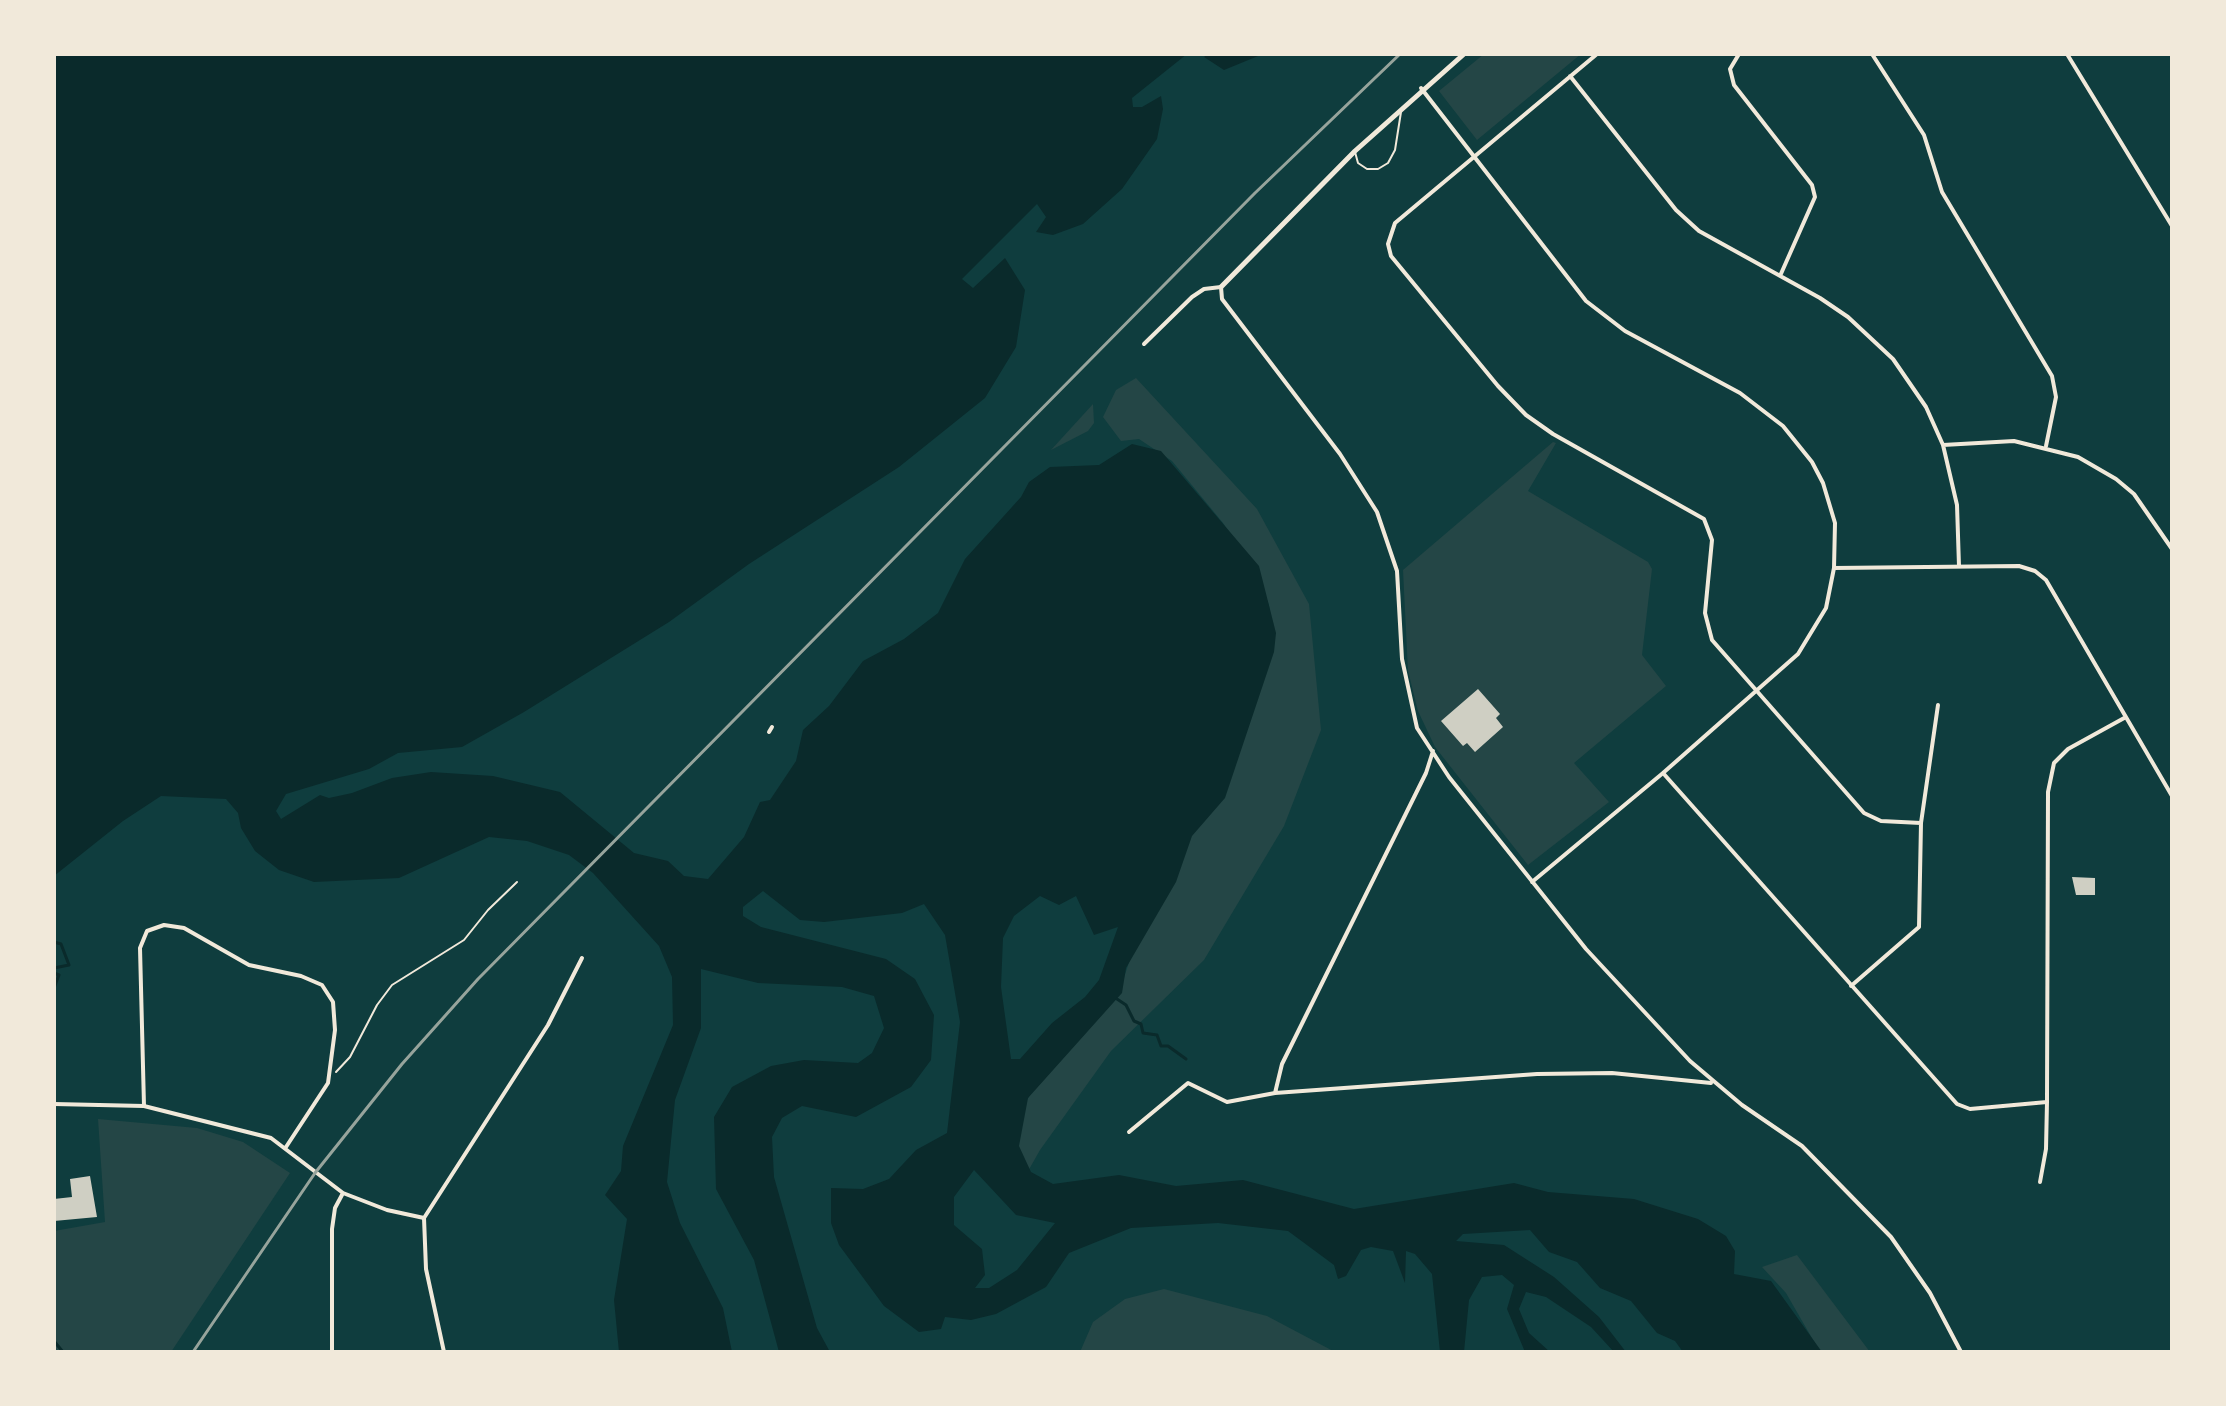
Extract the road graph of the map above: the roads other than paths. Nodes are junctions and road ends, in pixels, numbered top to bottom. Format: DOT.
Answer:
graph roads {
  1 [pos="1464,54"];
  2 [pos="1597,54"];
  3 [pos="1739,54"];
  4 [pos="1872,54"];
  5 [pos="2067,54"];
  6 [pos="1570,76"];
  7 [pos="1421,88"];
  8 [pos="1404,104"];
  9 [pos="1355,151"];
  10 [pos="1474,155"];
  11 [pos="2172,226"];
  12 [pos="1780,276"];
  13 [pos="1221,287"];
  14 [pos="1144,344"];
  15 [pos="1943,445"];
  16 [pos="2046,446"];
  17 [pos="2172,549"];
  18 [pos="1959,566"];
  19 [pos="1834,568"];
  20 [pos="1756,689"];
  21 [pos="1938,705"];
  22 [pos="2126,717"];
  23 [pos="1433,751"];
  24 [pos="1663,773"];
  25 [pos="2172,796"];
  26 [pos="1921,823"];
  27 [pos="1532,882"];
  28 [pos="582,958"];
  29 [pos="1851,987"];
  30 [pos="1714,1083"];
  31 [pos="1275,1093"];
  32 [pos="2047,1102"];
  33 [pos="54,1104"];
  34 [pos="144,1106"];
  35 [pos="1129,1132"];
  36 [pos="286,1147"];
  37 [pos="2040,1182"];
  38 [pos="343,1193"];
  39 [pos="424,1218"];
  40 [pos="332,1352"];
  41 [pos="444,1352"];
  42 [pos="1961,1352"];
  1 -- 7 [label="street"];
  2 -- 6 [label="street"];
  3 -- 12 [label="street"];
  4 -- 16 [label="street"];
  5 -- 11 [label="street"];
  6 -- 10 [label="street"];
  6 -- 12 [label="street"];
  7 -- 8 [label="street"];
  7 -- 10 [label="street"];
  8 -- 9 [label="street"];
  8 -- 9 [label="lane"];
  9 -- 13 [label="street"];
  10 -- 19 [label="street"];
  10 -- 20 [label="street"];
  12 -- 15 [label="street"];
  13 -- 14 [label="street"];
  13 -- 23 [label="street"];
  15 -- 16 [label="street"];
  15 -- 18 [label="street"];
  16 -- 17 [label="street"];
  18 -- 19 [label="street"];
  18 -- 22 [label="street"];
  19 -- 20 [label="street"];
  20 -- 24 [label="street"];
  20 -- 26 [label="street"];
  21 -- 26 [label="street"];
  22 -- 25 [label="street"];
  22 -- 32 [label="street"];
  23 -- 27 [label="street"];
  23 -- 31 [label="street"];
  24 -- 27 [label="street"];
  24 -- 29 [label="street"];
  26 -- 29 [label="street"];
  27 -- 30 [label="street"];
  28 -- 39 [label="street"];
  29 -- 32 [label="street"];
  30 -- 31 [label="street"];
  30 -- 42 [label="street"];
  31 -- 35 [label="street"];
  32 -- 37 [label="street"];
  33 -- 34 [label="street"];
  34 -- 36 [label="street"];
  34 -- 36 [label="street"];
  36 -- 38 [label="street"];
  38 -- 39 [label="street"];
  38 -- 40 [label="street"];
  39 -- 41 [label="street"];
}
